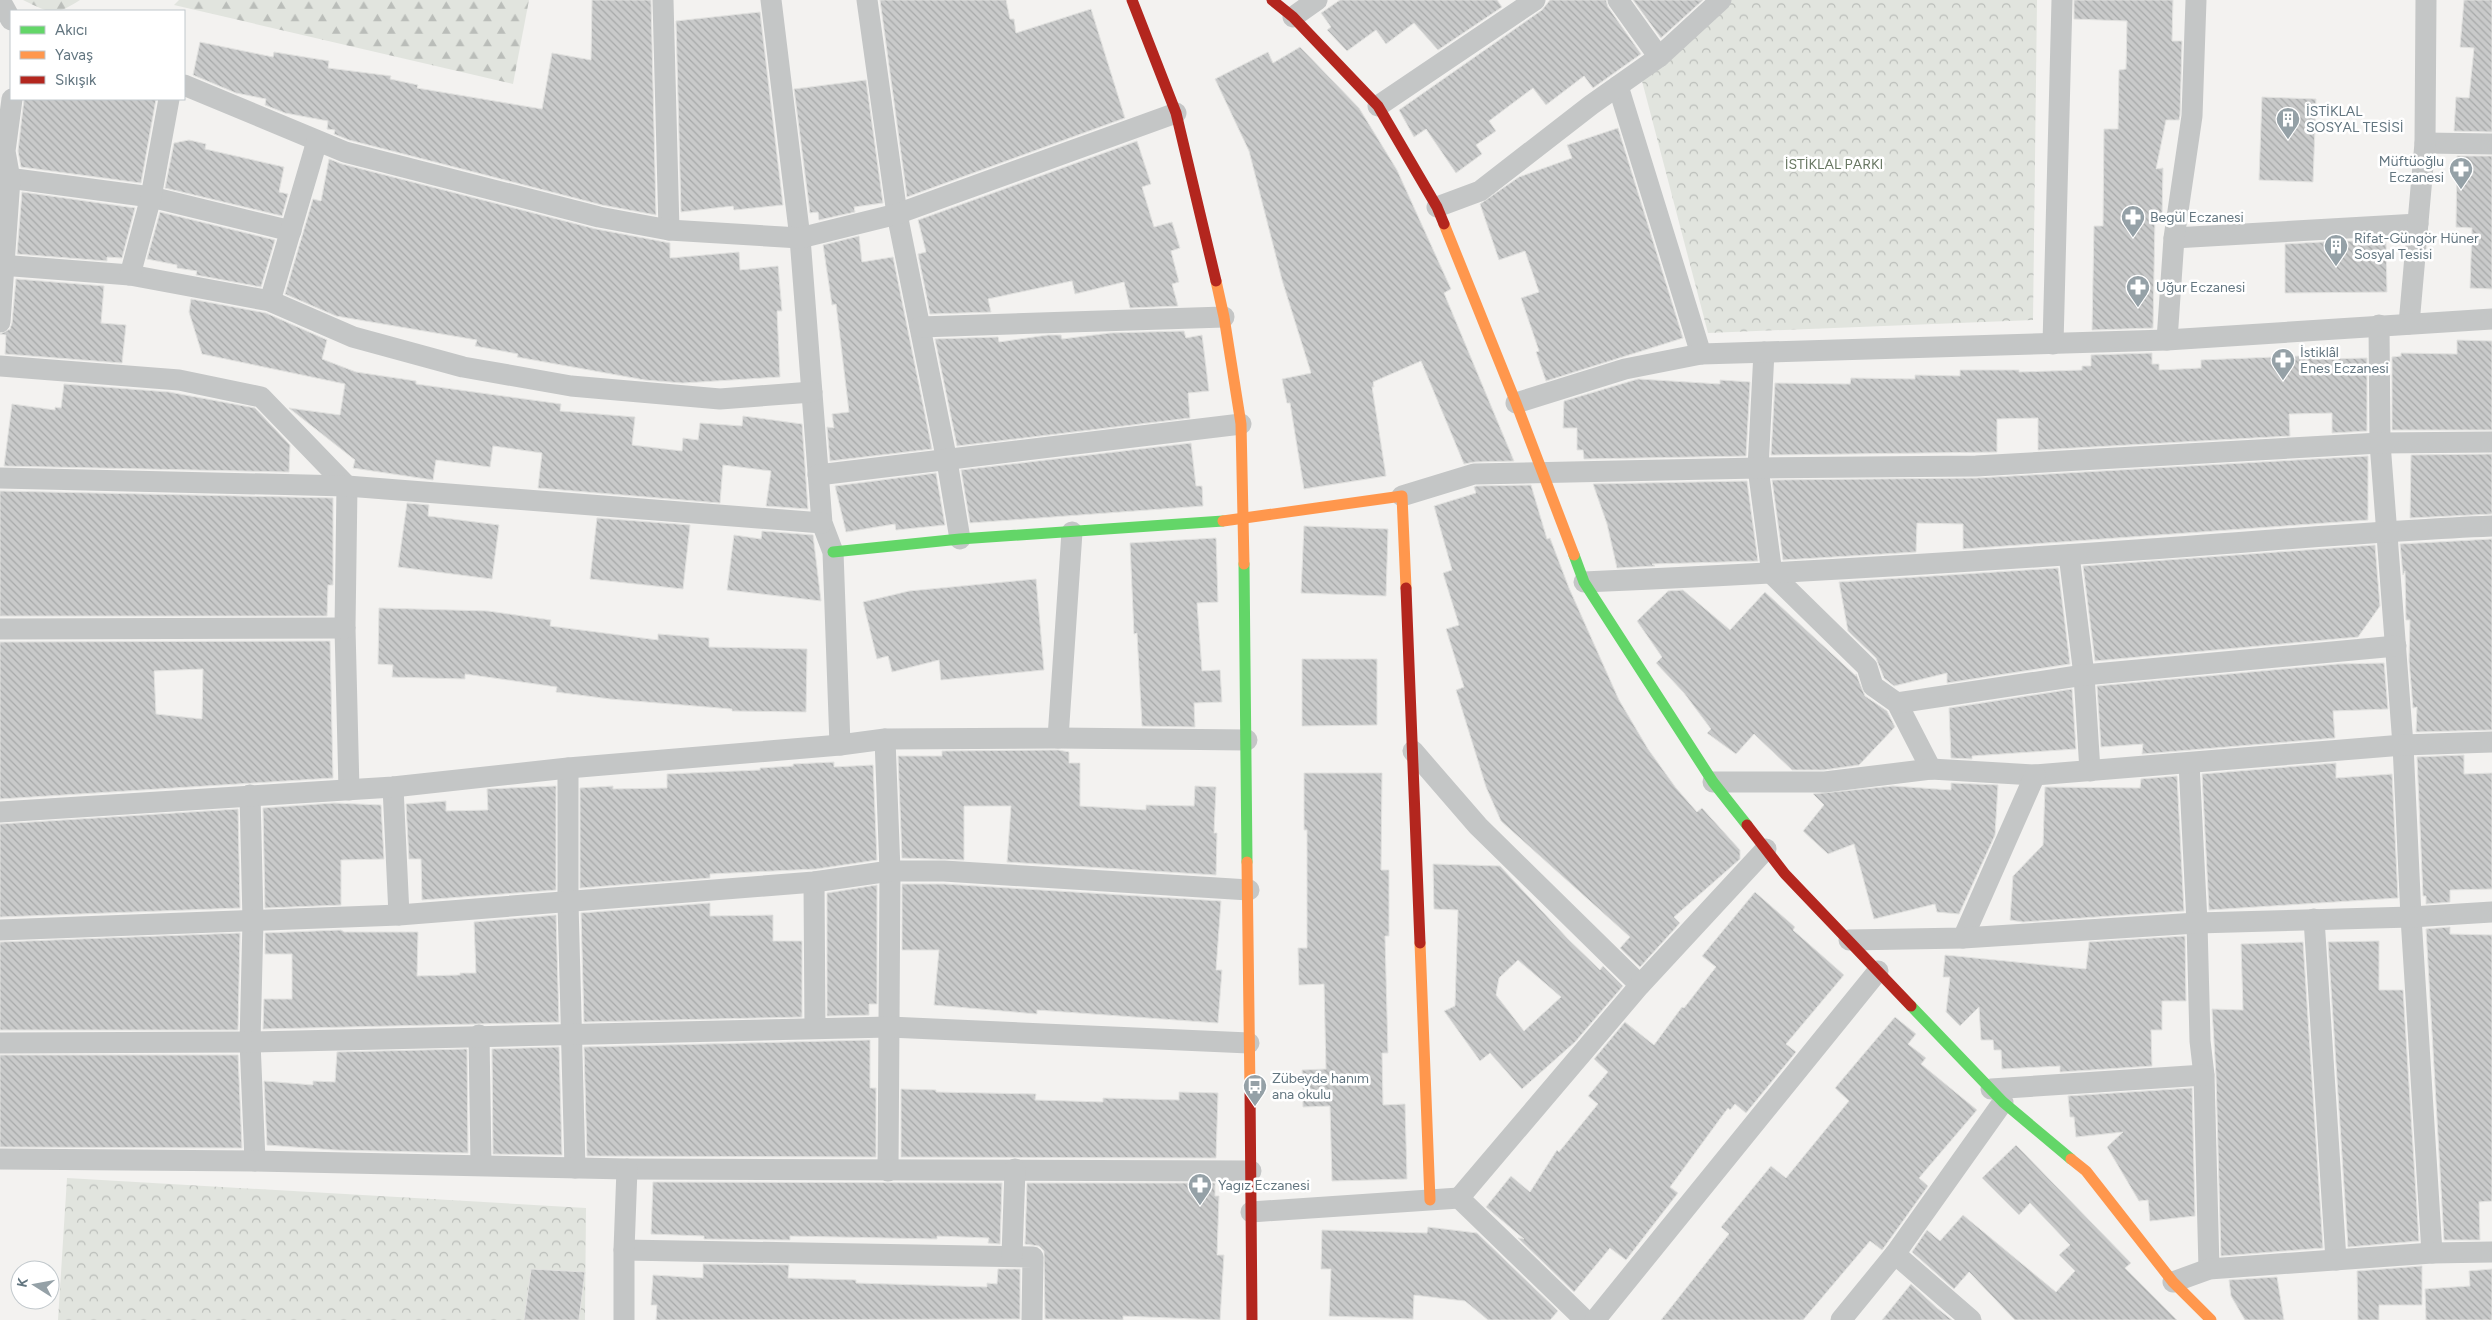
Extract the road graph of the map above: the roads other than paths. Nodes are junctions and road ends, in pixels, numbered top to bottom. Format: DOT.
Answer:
graph roads {
  1 [pos="0,0"];
  2 [pos="663,0"];
  3 [pos="771,0"];
  4 [pos="867,0"];
  5 [pos="1132,0"];
  6 [pos="1272,0"];
  7 [pos="1317,0"];
  8 [pos="1535,0"];
  9 [pos="1618,0"];
  10 [pos="1721,0"];
  11 [pos="2062,0"];
  12 [pos="2196,0"];
  13 [pos="2426,0"];
  14 [pos="10,18"];
  15 [pos="1293,18"];
  16 [pos="1658,57"];
  17 [pos="185,85"];
  18 [pos="1618,86"];
  19 [pos="12,100"];
  20 [pos="169,100"];
  21 [pos="1378,106"];
  22 [pos="1176,113"];
  23 [pos="317,141"];
  24 [pos="2425,143"];
  25 [pos="2492,144"];
  26 [pos="5,178"];
  27 [pos="151,197"];
  28 [pos="1436,207"];
  29 [pos="897,214"];
  30 [pos="2418,224"];
  31 [pos="291,230"];
  32 [pos="670,230"];
  33 [pos="800,238"];
  34 [pos="2174,238"];
  35 [pos="2,265"];
  36 [pos="130,275"];
  37 [pos="270,302"];
  38 [pos="1224,317"];
  39 [pos="2492,319"];
  40 [pos="0,322"];
  41 [pos="2409,324"];
  42 [pos="2380,325"];
  43 [pos="920,327"];
  44 [pos="2167,340"];
  45 [pos="2054,344"];
  46 [pos="1764,352"];
  47 [pos="1701,354"];
  48 [pos="0,366"];
  49 [pos="812,392"];
  50 [pos="1516,403"];
  51 [pos="1241,424"];
  52 [pos="2492,442"];
  53 [pos="2380,443"];
  54 [pos="947,460"];
  55 [pos="1758,468"];
  56 [pos="1541,472"];
  57 [pos="818,475"];
  58 [pos="0,478"];
  59 [pos="347,486"];
  60 [pos="1402,496"];
  61 [pos="1244,518"];
  62 [pos="822,523"];
  63 [pos="2492,526"];
  64 [pos="2388,530"];
  65 [pos="1072,532"];
  66 [pos="960,539"];
  67 [pos="833,552"];
  68 [pos="2069,555"];
  69 [pos="1772,574"];
  70 [pos="1584,582"];
  71 [pos="345,628"];
  72 [pos="0,629"];
  73 [pos="2396,646"];
  74 [pos="2084,675"];
  75 [pos="1897,703"];
  76 [pos="1058,738"];
  77 [pos="885,739"];
  78 [pos="1247,740"];
  79 [pos="2492,742"];
  80 [pos="840,745"];
  81 [pos="2403,745"];
  82 [pos="1413,752"];
  83 [pos="2189,763"];
  84 [pos="568,768"];
  85 [pos="1931,769"];
  86 [pos="2090,771"];
  87 [pos="2035,775"];
  88 [pos="1712,782"];
  89 [pos="392,787"];
  90 [pos="349,790"];
  91 [pos="250,795"];
  92 [pos="0,812"];
  93 [pos="1766,849"];
  94 [pos="890,872"];
  95 [pos="814,882"];
  96 [pos="1249,890"];
  97 [pos="568,903"];
  98 [pos="2492,912"];
  99 [pos="399,915"];
  100 [pos="2411,917"];
  101 [pos="2314,919"];
  102 [pos="253,921"];
  103 [pos="2197,923"];
  104 [pos="0,930"];
  105 [pos="1963,938"];
  106 [pos="1849,940"];
  107 [pos="1878,971"];
  108 [pos="1640,985"];
  109 [pos="889,1027"];
  110 [pos="815,1028"];
  111 [pos="571,1034"];
  112 [pos="479,1035"];
  113 [pos="250,1042"];
  114 [pos="0,1043"];
  115 [pos="1249,1043"];
  116 [pos="2204,1075"];
  117 [pos="1997,1095"];
  118 [pos="0,1159"];
  119 [pos="255,1161"];
  120 [pos="481,1166"];
  121 [pos="575,1168"];
  122 [pos="627,1169"];
  123 [pos="1015,1169"];
  124 [pos="888,1170"];
  125 [pos="1251,1170"];
  126 [pos="1459,1198"];
  127 [pos="1430,1200"];
  128 [pos="1251,1212"];
  129 [pos="624,1250"];
  130 [pos="2492,1252"];
  131 [pos="2432,1253"];
  132 [pos="1895,1254"];
  133 [pos="1012,1256"];
  134 [pos="2336,1260"];
  135 [pos="2208,1269"];
  136 [pos="2173,1282"];
  137 [pos="624,1320"];
  138 [pos="1032,1320"];
  139 [pos="1252,1320"];
  140 [pos="1585,1320"];
  141 [pos="1595,1320"];
  142 [pos="1841,1320"];
  143 [pos="1971,1320"];
  144 [pos="2211,1320"];
  1 -- 14 [label="street"];
  2 -- 32 [label="street"];
  3 -- 33 [label="street"];
  4 -- 29 [label="street"];
  5 -- 22 [label="street"];
  6 -- 15 [label="street"];
  7 -- 15 [label="street"];
  8 -- 21 [label="street"];
  9 -- 16 [label="street"];
  10 -- 16 [label="street"];
  11 -- 45 [label="street"];
  12 -- 34 [label="street"];
  13 -- 24 [label="street"];
  15 -- 21 [label="street"];
  16 -- 18 [label="street"];
  17 -- 23 [label="street"];
  18 -- 28 [label="street"];
  18 -- 47 [label="street"];
  19 -- 26 [label="street"];
  20 -- 27 [label="street"];
  21 -- 28 [label="street"];
  22 -- 29 [label="street"];
  22 -- 38 [label="street"];
  23 -- 31 [label="street"];
  23 -- 32 [label="street"];
  24 -- 25 [label="street"];
  24 -- 30 [label="street"];
  26 -- 27 [label="street"];
  26 -- 35 [label="street"];
  27 -- 31 [label="street"];
  27 -- 36 [label="street"];
  28 -- 50 [label="street"];
  29 -- 33 [label="street"];
  29 -- 43 [label="street"];
  30 -- 34 [label="street"];
  30 -- 41 [label="street"];
  31 -- 37 [label="street"];
  32 -- 33 [label="street"];
  33 -- 49 [label="street"];
  34 -- 44 [label="street"];
  35 -- 36 [label="street"];
  35 -- 40 [label="street"];
  36 -- 37 [label="street"];
  37 -- 49 [label="street"];
  38 -- 43 [label="street"];
  38 -- 51 [label="street"];
  39 -- 41 [label="street"];
  41 -- 42 [label="street"];
  42 -- 44 [label="street"];
  42 -- 53 [label="street"];
  43 -- 54 [label="street"];
  44 -- 45 [label="street"];
  45 -- 46 [label="street"];
  46 -- 47 [label="street"];
  46 -- 55 [label="street"];
  47 -- 50 [label="street"];
  48 -- 59 [label="street"];
  49 -- 57 [label="street"];
  50 -- 56 [label="street"];
  51 -- 54 [label="street"];
  51 -- 61 [label="street"];
  52 -- 53 [label="street"];
  53 -- 55 [label="street"];
  53 -- 64 [label="street"];
  54 -- 57 [label="street"];
  54 -- 66 [label="street"];
  55 -- 56 [label="street"];
  55 -- 69 [label="street"];
  56 -- 60 [label="street"];
  56 -- 70 [label="street"];
  57 -- 62 [label="street"];
  58 -- 59 [label="street"];
  59 -- 62 [label="street"];
  59 -- 71 [label="street"];
  60 -- 61 [label="street"];
  60 -- 82 [label="street"];
  61 -- 65 [label="street"];
  61 -- 78 [label="street"];
  62 -- 67 [label="street"];
  63 -- 64 [label="street"];
  64 -- 68 [label="street"];
  64 -- 73 [label="street"];
  65 -- 66 [label="street"];
  65 -- 76 [label="street"];
  66 -- 67 [label="street"];
  67 -- 80 [label="street"];
  68 -- 69 [label="street"];
  68 -- 74 [label="street"];
  69 -- 70 [label="street"];
  69 -- 75 [label="street"];
  70 -- 88 [label="street"];
  71 -- 72 [label="street"];
  71 -- 90 [label="street"];
  73 -- 74 [label="street"];
  73 -- 81 [label="street"];
  74 -- 75 [label="street"];
  74 -- 86 [label="street"];
  75 -- 85 [label="street"];
  76 -- 77 [label="street"];
  76 -- 78 [label="street"];
  77 -- 80 [label="street"];
  77 -- 94 [label="street"];
  78 -- 96 [label="street"];
  79 -- 81 [label="street"];
  80 -- 84 [label="street"];
  81 -- 83 [label="street"];
  81 -- 100 [label="street"];
  82 -- 108 [label="street"];
  82 -- 127 [label="street"];
  83 -- 86 [label="street"];
  83 -- 103 [label="street"];
  84 -- 89 [label="street"];
  84 -- 97 [label="street"];
  85 -- 87 [label="street"];
  85 -- 88 [label="street"];
  86 -- 87 [label="street"];
  87 -- 105 [label="street"];
  88 -- 93 [label="street"];
  89 -- 90 [label="street"];
  89 -- 99 [label="street"];
  90 -- 91 [label="street"];
  91 -- 92 [label="street"];
  91 -- 102 [label="street"];
  93 -- 106 [label="street"];
  93 -- 108 [label="street"];
  94 -- 95 [label="street"];
  94 -- 96 [label="street"];
  94 -- 109 [label="street"];
  95 -- 97 [label="street"];
  95 -- 110 [label="street"];
  96 -- 115 [label="street"];
  97 -- 99 [label="street"];
  97 -- 111 [label="street"];
  98 -- 100 [label="street"];
  99 -- 102 [label="street"];
  100 -- 101 [label="street"];
  100 -- 131 [label="street"];
  101 -- 103 [label="street"];
  101 -- 134 [label="street"];
  102 -- 104 [label="street"];
  102 -- 113 [label="street"];
  103 -- 105 [label="street"];
  103 -- 116 [label="street"];
  105 -- 106 [label="street"];
  106 -- 107 [label="street"];
  107 -- 117 [label="street"];
  107 -- 141 [label="street"];
  108 -- 126 [label="street"];
  109 -- 110 [label="street"];
  109 -- 115 [label="street"];
  109 -- 124 [label="street"];
  110 -- 111 [label="street"];
  111 -- 112 [label="street"];
  111 -- 121 [label="street"];
  112 -- 113 [label="street"];
  112 -- 120 [label="street"];
  113 -- 114 [label="street"];
  113 -- 119 [label="street"];
  115 -- 125 [label="street"];
  116 -- 117 [label="street"];
  116 -- 135 [label="street"];
  117 -- 132 [label="street"];
  117 -- 136 [label="street"];
  118 -- 119 [label="street"];
  119 -- 120 [label="street"];
  120 -- 121 [label="street"];
  121 -- 122 [label="street"];
  122 -- 124 [label="street"];
  122 -- 129 [label="street"];
  123 -- 124 [label="street"];
  123 -- 125 [label="street"];
  123 -- 133 [label="street"];
  125 -- 128 [label="street"];
  126 -- 127 [label="street"];
  126 -- 140 [label="street"];
  127 -- 128 [label="street"];
  128 -- 139 [label="street"];
  129 -- 133 [label="street"];
  129 -- 137 [label="street"];
  130 -- 131 [label="street"];
  131 -- 134 [label="street"];
  132 -- 142 [label="street"];
  132 -- 143 [label="street"];
  133 -- 138 [label="street"];
  134 -- 135 [label="street"];
  135 -- 136 [label="street"];
  136 -- 144 [label="street"];
}
